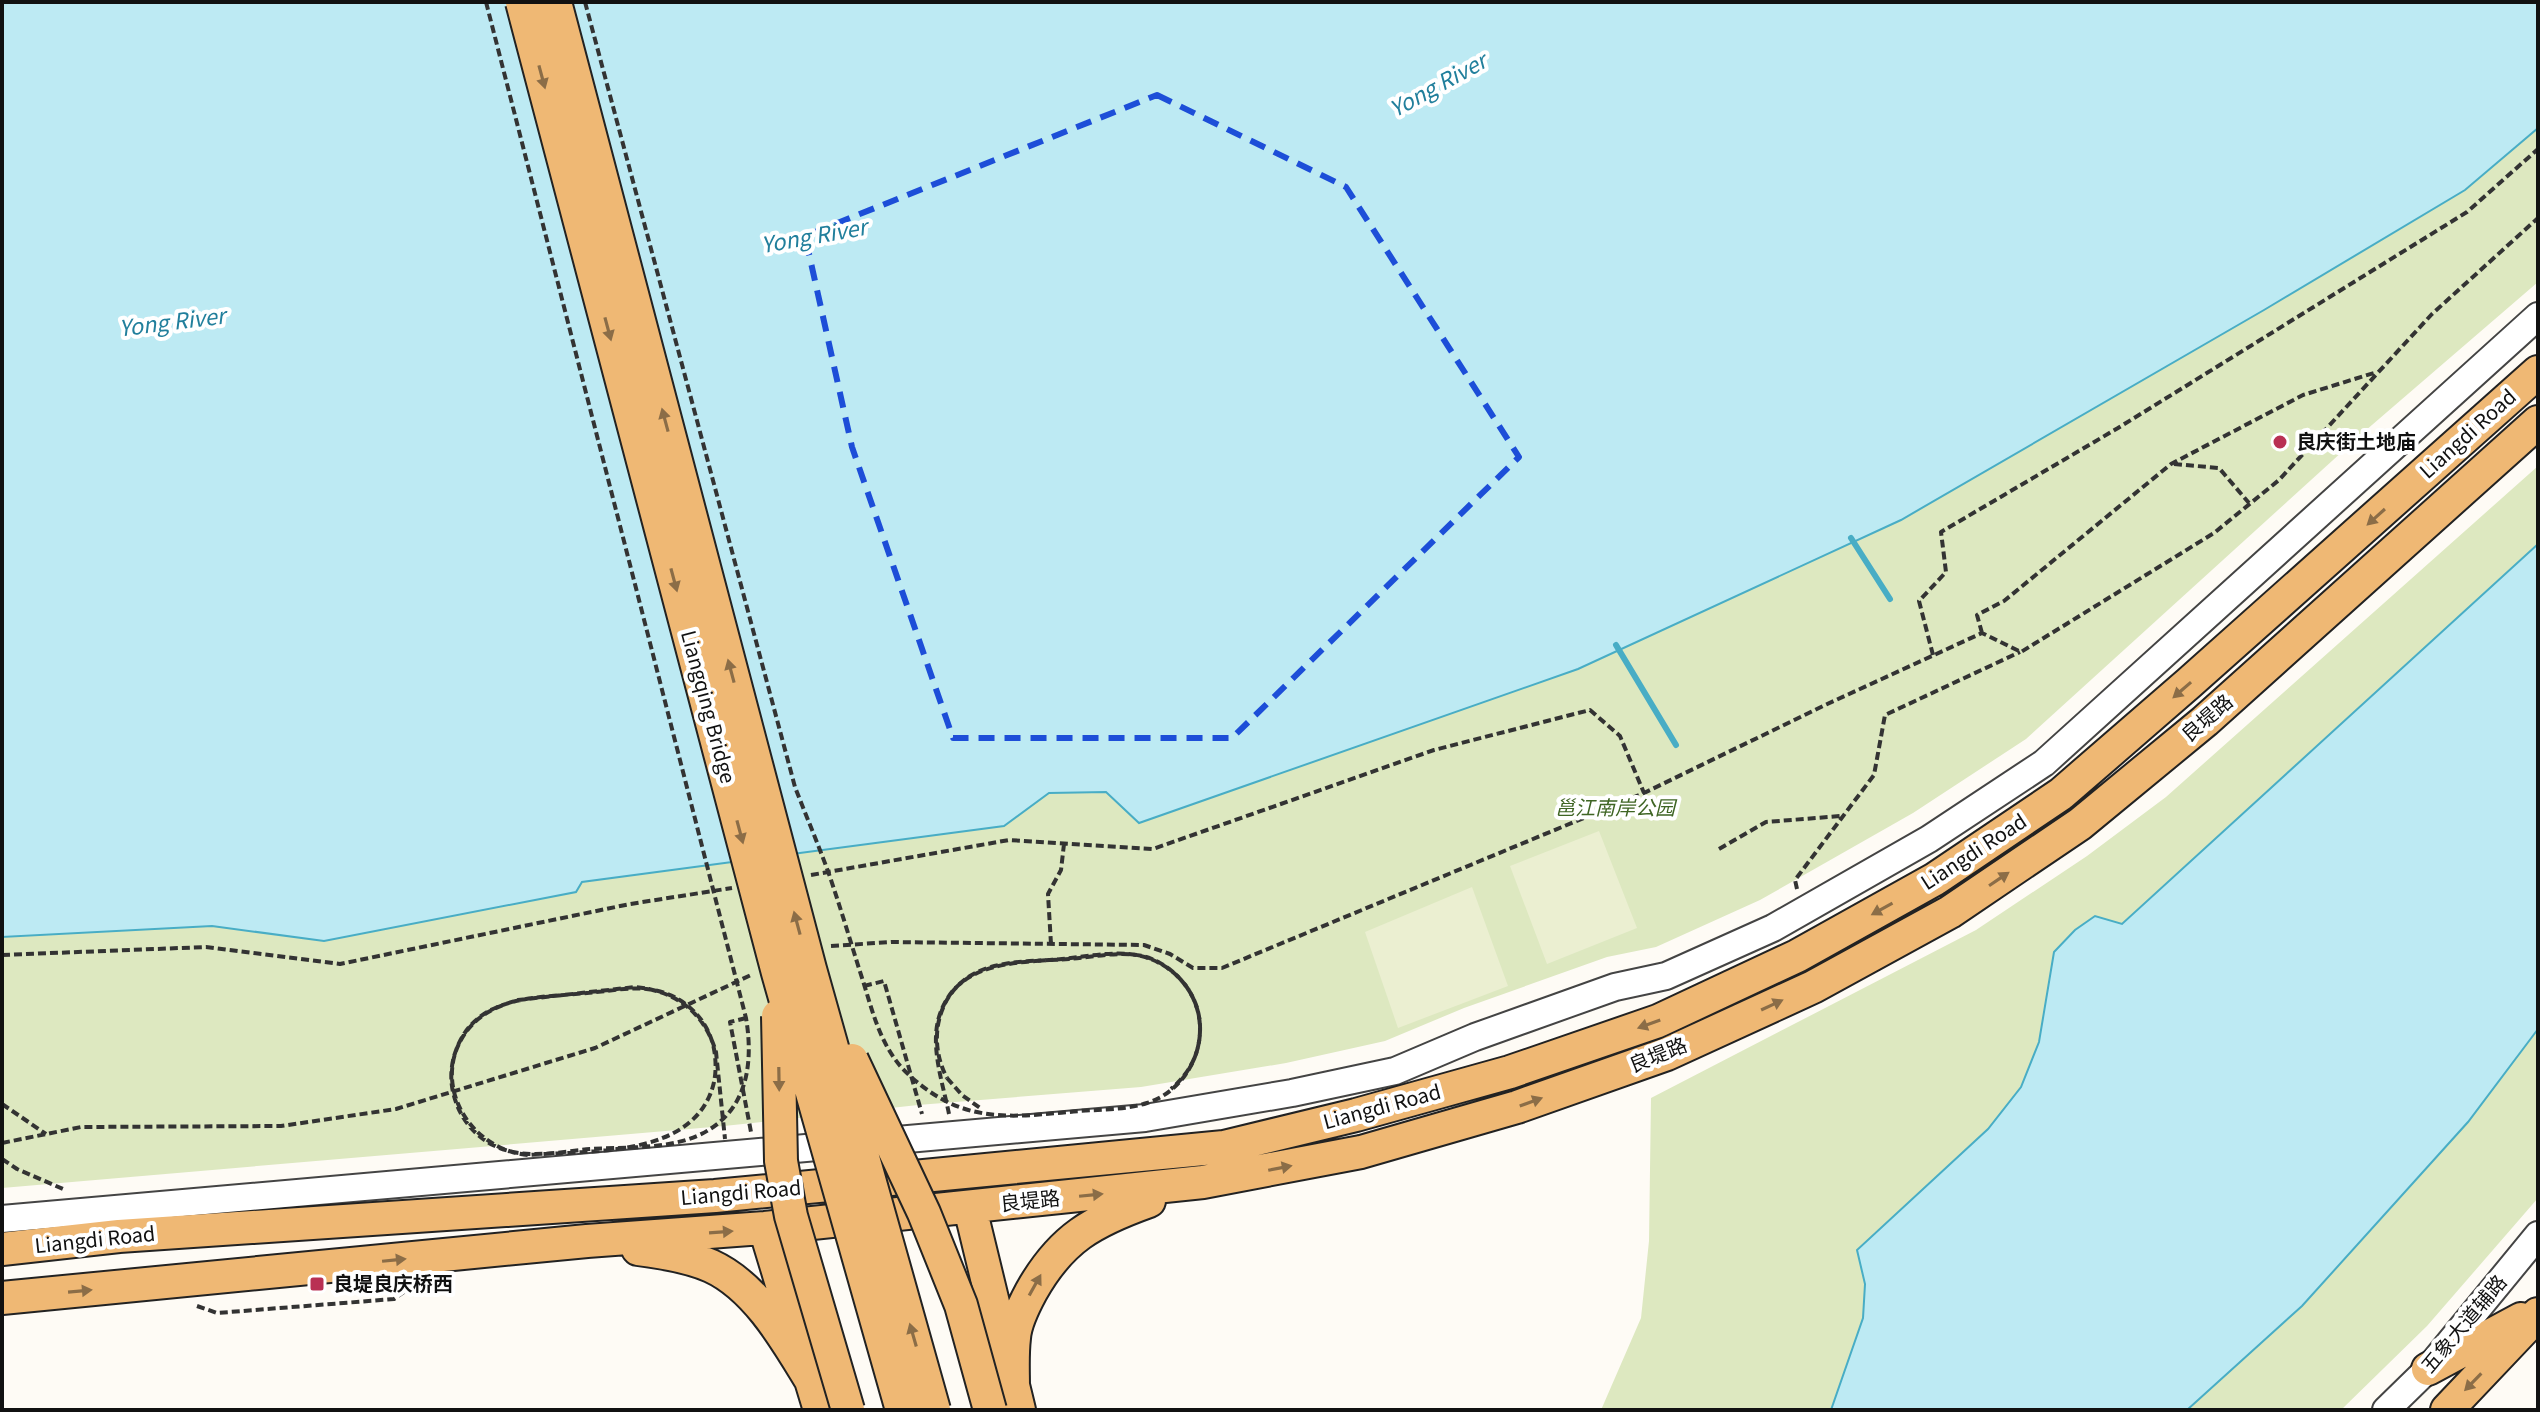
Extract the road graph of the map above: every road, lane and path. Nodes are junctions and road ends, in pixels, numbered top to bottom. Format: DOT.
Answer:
graph roads {
  1 [pos="486,2"];
  2 [pos="522,2"];
  3 [pos="555,2"];
  4 [pos="585,2"];
  5 [pos="2538,149"];
  6 [pos="2538,218"];
  7 [pos="2538,316"];
  8 [pos="2379,371"];
  9 [pos="2538,372"];
  10 [pos="2538,422"];
  11 [pos="2171,464"];
  12 [pos="2410,486"];
  13 [pos="2250,504"];
  14 [pos="2435,514"];
  15 [pos="1982,633"];
  16 [pos="2021,652"];
  17 [pos="1933,655"];
  18 [pos="1644,793"];
  19 [pos="1843,816"];
  20 [pos="1064,844"];
  21 [pos="1719,849"];
  22 [pos="803,876"];
  23 [pos="740,886"];
  24 [pos="1804,910"];
  25 [pos="1051,944"];
  26 [pos="2,955"];
  27 [pos="814,960"];
  28 [pos="766,973"];
  29 [pos="864,986"];
  30 [pos="746,1018"];
  31 [pos="2,1104"];
  32 [pos="950,1121"];
  33 [pos="48,1135"];
  34 [pos="928,1136"];
  35 [pos="725,1139"];
  36 [pos="2,1143"];
  37 [pos="756,1154"];
  38 [pos="2,1159"];
  39 [pos="1203,1182"];
  40 [pos="70,1192"];
  41 [pos="970,1208"];
  42 [pos="2,1219"];
  43 [pos="765,1228"];
  44 [pos="2538,1235"];
  45 [pos="587,1241"];
  46 [pos="2,1249"];
  47 [pos="420,1281"];
  48 [pos="2,1298"];
  49 [pos="189,1304"];
  50 [pos="2538,1312"];
  51 [pos="2428,1369"];
  52 [pos="816,1396"];
  53 [pos="1016,1399"];
  54 [pos="848,1410"];
  55 [pos="902,1410"];
  56 [pos="934,1410"];
  57 [pos="990,1410"];
  58 [pos="2386,1410"];
  59 [pos="2447,1410"];
  1 -- 30 [label="path, bridge"];
  2 -- 28 [label="main road, Liangqing Bridge, one-way, bridge"];
  27 -- 3 [label="main road, Liangqing Bridge, one-way, bridge"];
  4 -- 29 [label="path, bridge"];
  5 -- 17 [label="path"];
  6 -- 8 [label="path"];
  7 -- 24 [label="street"];
  8 -- 11 [label="path"];
  8 -- 13 [label="path"];
  9 -- 12 [label="main road, Liangdi Road"];
  10 -- 14 [label="main road, 良堤路"];
  11 -- 13 [label="path"];
  11 -- 15 [label="path"];
  12 -- 14 [label="main road"];
  12 -- 46 [label="main road, Liangdi Road, one-way"];
  13 -- 16 [label="path"];
  39 -- 14 [label="main road, 良堤路, one-way"];
  15 -- 16 [label="path"];
  15 -- 17 [label="path"];
  16 -- 19 [label="path"];
  17 -- 18 [label="path"];
  18 -- 20 [label="path"];
  18 -- 25 [label="path"];
  19 -- 21 [label="path"];
  19 -- 24 [label="path"];
  20 -- 22 [label="path"];
  20 -- 25 [label="path"];
  23 -- 26 [label="path"];
  24 -- 34 [label="street"];
  25 -- 27 [label="path"];
  56 -- 27 [label="main road, Liangqing Bridge, one-way, bridge"];
  27 -- 57 [label="main road, bridge"];
  28 -- 33 [label="path"];
  28 -- 54 [label="main road, one-way, bridge"];
  28 -- 55 [label="main road, Liangqing Bridge, bridge"];
  29 -- 32 [label="path, bridge"];
  29 -- 34 [label="path"];
  30 -- 35 [label="path, bridge"];
  30 -- 37 [label="path, bridge"];
  31 -- 33 [label="path"];
  33 -- 36 [label="path"];
  34 -- 37 [label="street"];
  37 -- 42 [label="street"];
  38 -- 40 [label="path"];
  41 -- 39 [label="main road, 良堤路, one-way"];
  53 -- 39 [label="main road, one-way"];
  41 -- 43 [label="main road, 良堤路"];
  41 -- 53 [label="main road"];
  45 -- 43 [label="main road, 良堤路, one-way"];
  43 -- 52 [label="main road"];
  44 -- 51 [label="street, 五象大道辅路"];
  48 -- 45 [label="main road, one-way"];
  45 -- 52 [label="main road"];
  47 -- 49 [label="path"];
  50 -- 51 [label="main road"];
  50 -- 59 [label="main road, one-way"];
  51 -- 58 [label="street, 五象大道辅路"];
}
